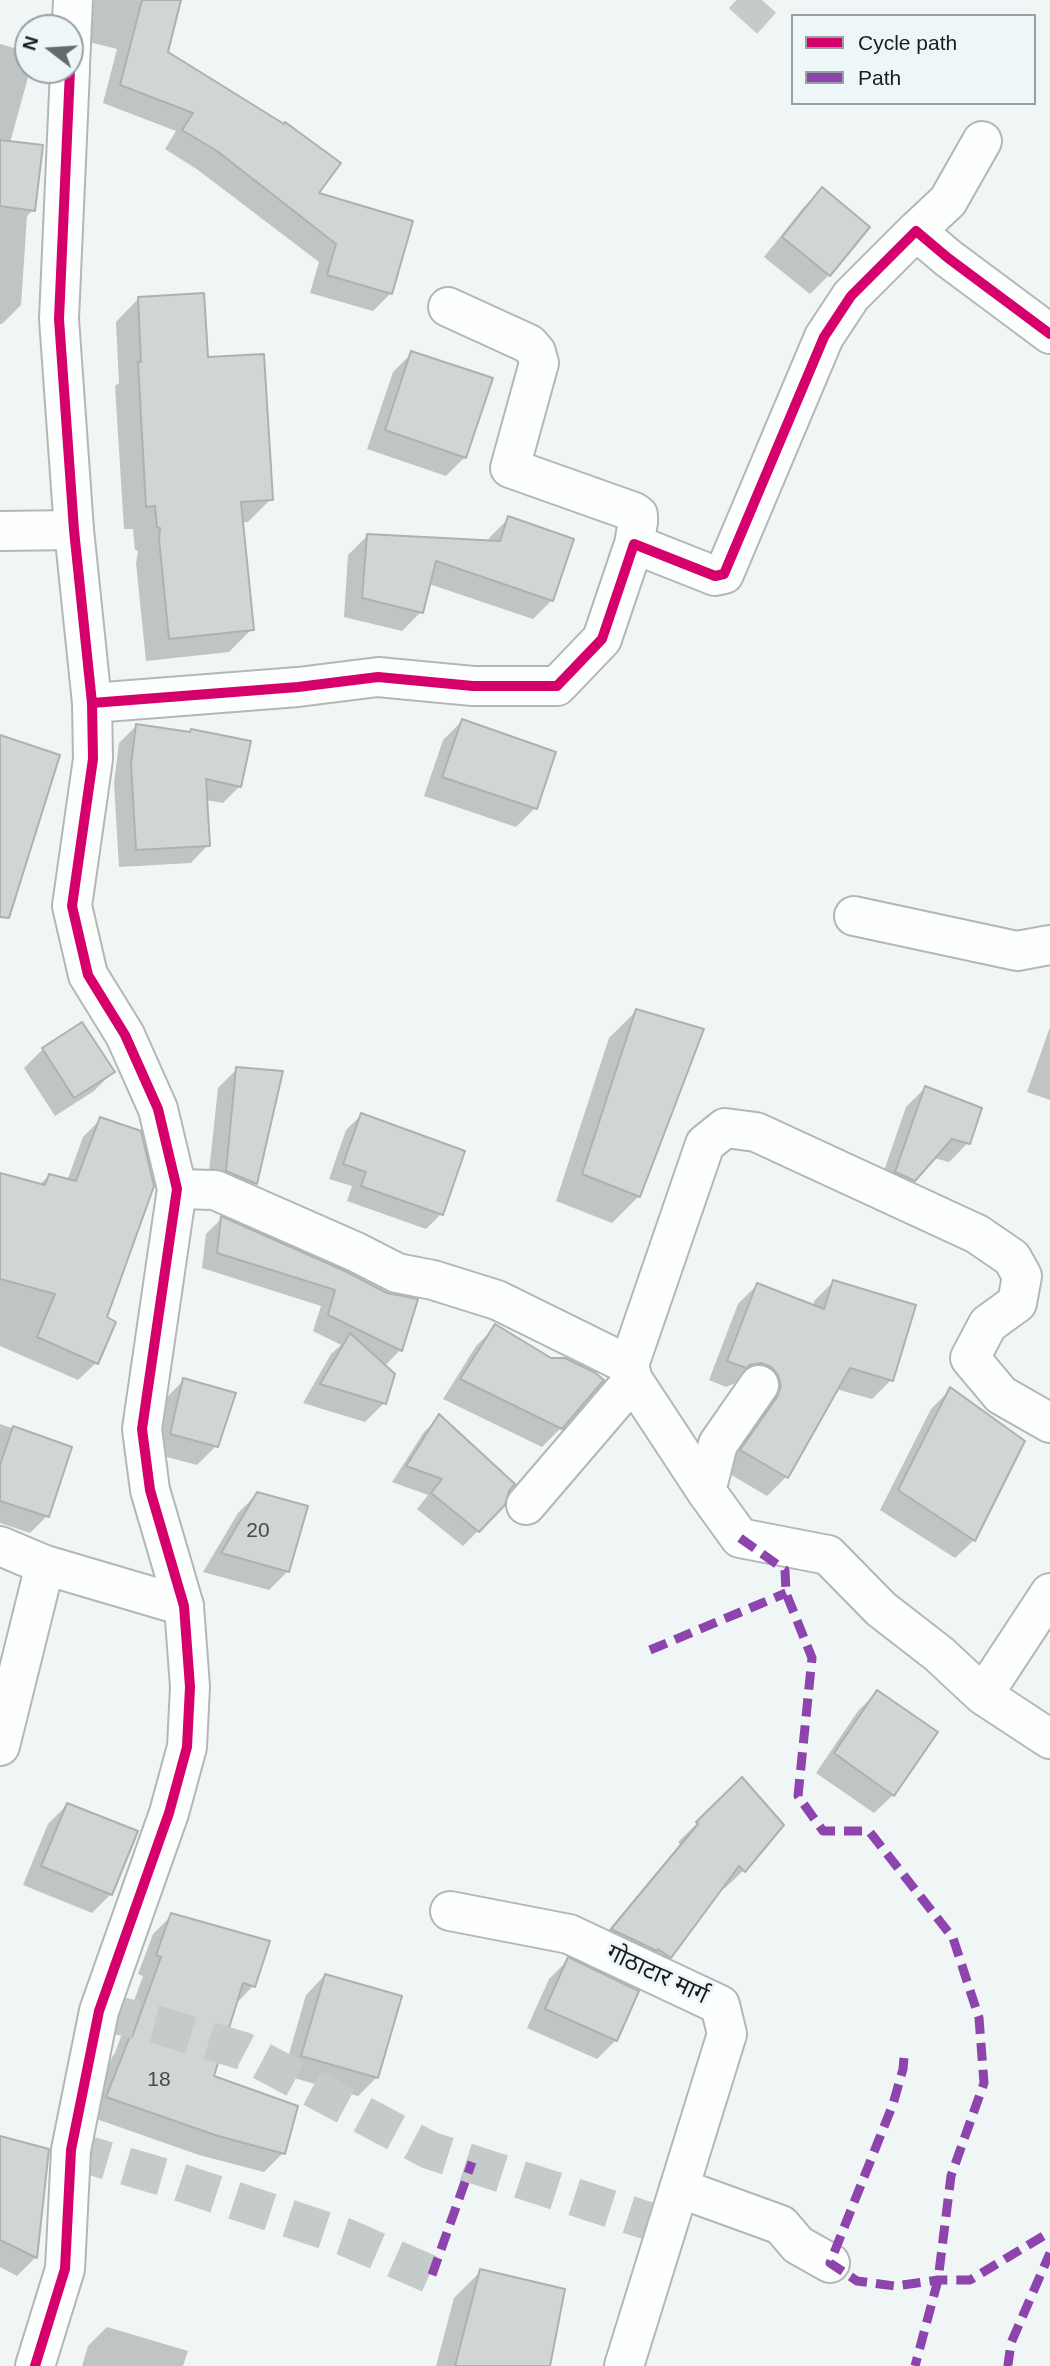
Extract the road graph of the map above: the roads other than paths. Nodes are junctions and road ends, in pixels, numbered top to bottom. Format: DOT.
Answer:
graph roads {
  1 [pos="69,84"];
  2 [pos="982,141"];
  3 [pos="916,231"];
  4 [pos="448,307"];
  5 [pos="1050,334"];
  6 [pos="74,530"];
  7 [pos="0,531"];
  8 [pos="634,544"];
  9 [pos="92,703"];
  10 [pos="854,916"];
  11 [pos="1050,945"];
  12 [pos="177,1189"];
  13 [pos="631,1372"];
  14 [pos="759,1385"];
  15 [pos="1050,1423"];
  16 [pos="706,1491"];
  17 [pos="526,1506"];
  18 [pos="0,1546"];
  19 [pos="45,1565"];
  20 [pos="1050,1593"];
  21 [pos="184,1606"];
  22 [pos="982,1695"];
  23 [pos="1050,1739"];
  24 [pos="0,1746"];
  25 [pos="450,1910"];
  26 [pos="679,2188"];
  27 [pos="830,2263"];
  28 [pos="35,2366"];
  29 [pos="624,2366"];
  1 -- 6 [label="street"];
  2 -- 3 [label="street"];
  3 -- 5 [label="street"];
  3 -- 8 [label="street"];
  4 -- 8 [label="street"];
  6 -- 7 [label="street"];
  6 -- 9 [label="street"];
  8 -- 9 [label="street"];
  9 -- 12 [label="street"];
  10 -- 11 [label="street"];
  12 -- 13 [label="street"];
  12 -- 21 [label="street"];
  13 -- 15 [label="street"];
  13 -- 16 [label="street"];
  13 -- 17 [label="street"];
  14 -- 16 [label="street"];
  16 -- 22 [label="street"];
  18 -- 19 [label="street"];
  19 -- 21 [label="street"];
  19 -- 24 [label="street"];
  20 -- 22 [label="street"];
  21 -- 28 [label="street"];
  22 -- 23 [label="street"];
  25 -- 26 [label="street, गोठाटार मार्ग"];
  26 -- 27 [label="street"];
  26 -- 29 [label="street, गोठाटार मार्ग"];
}
